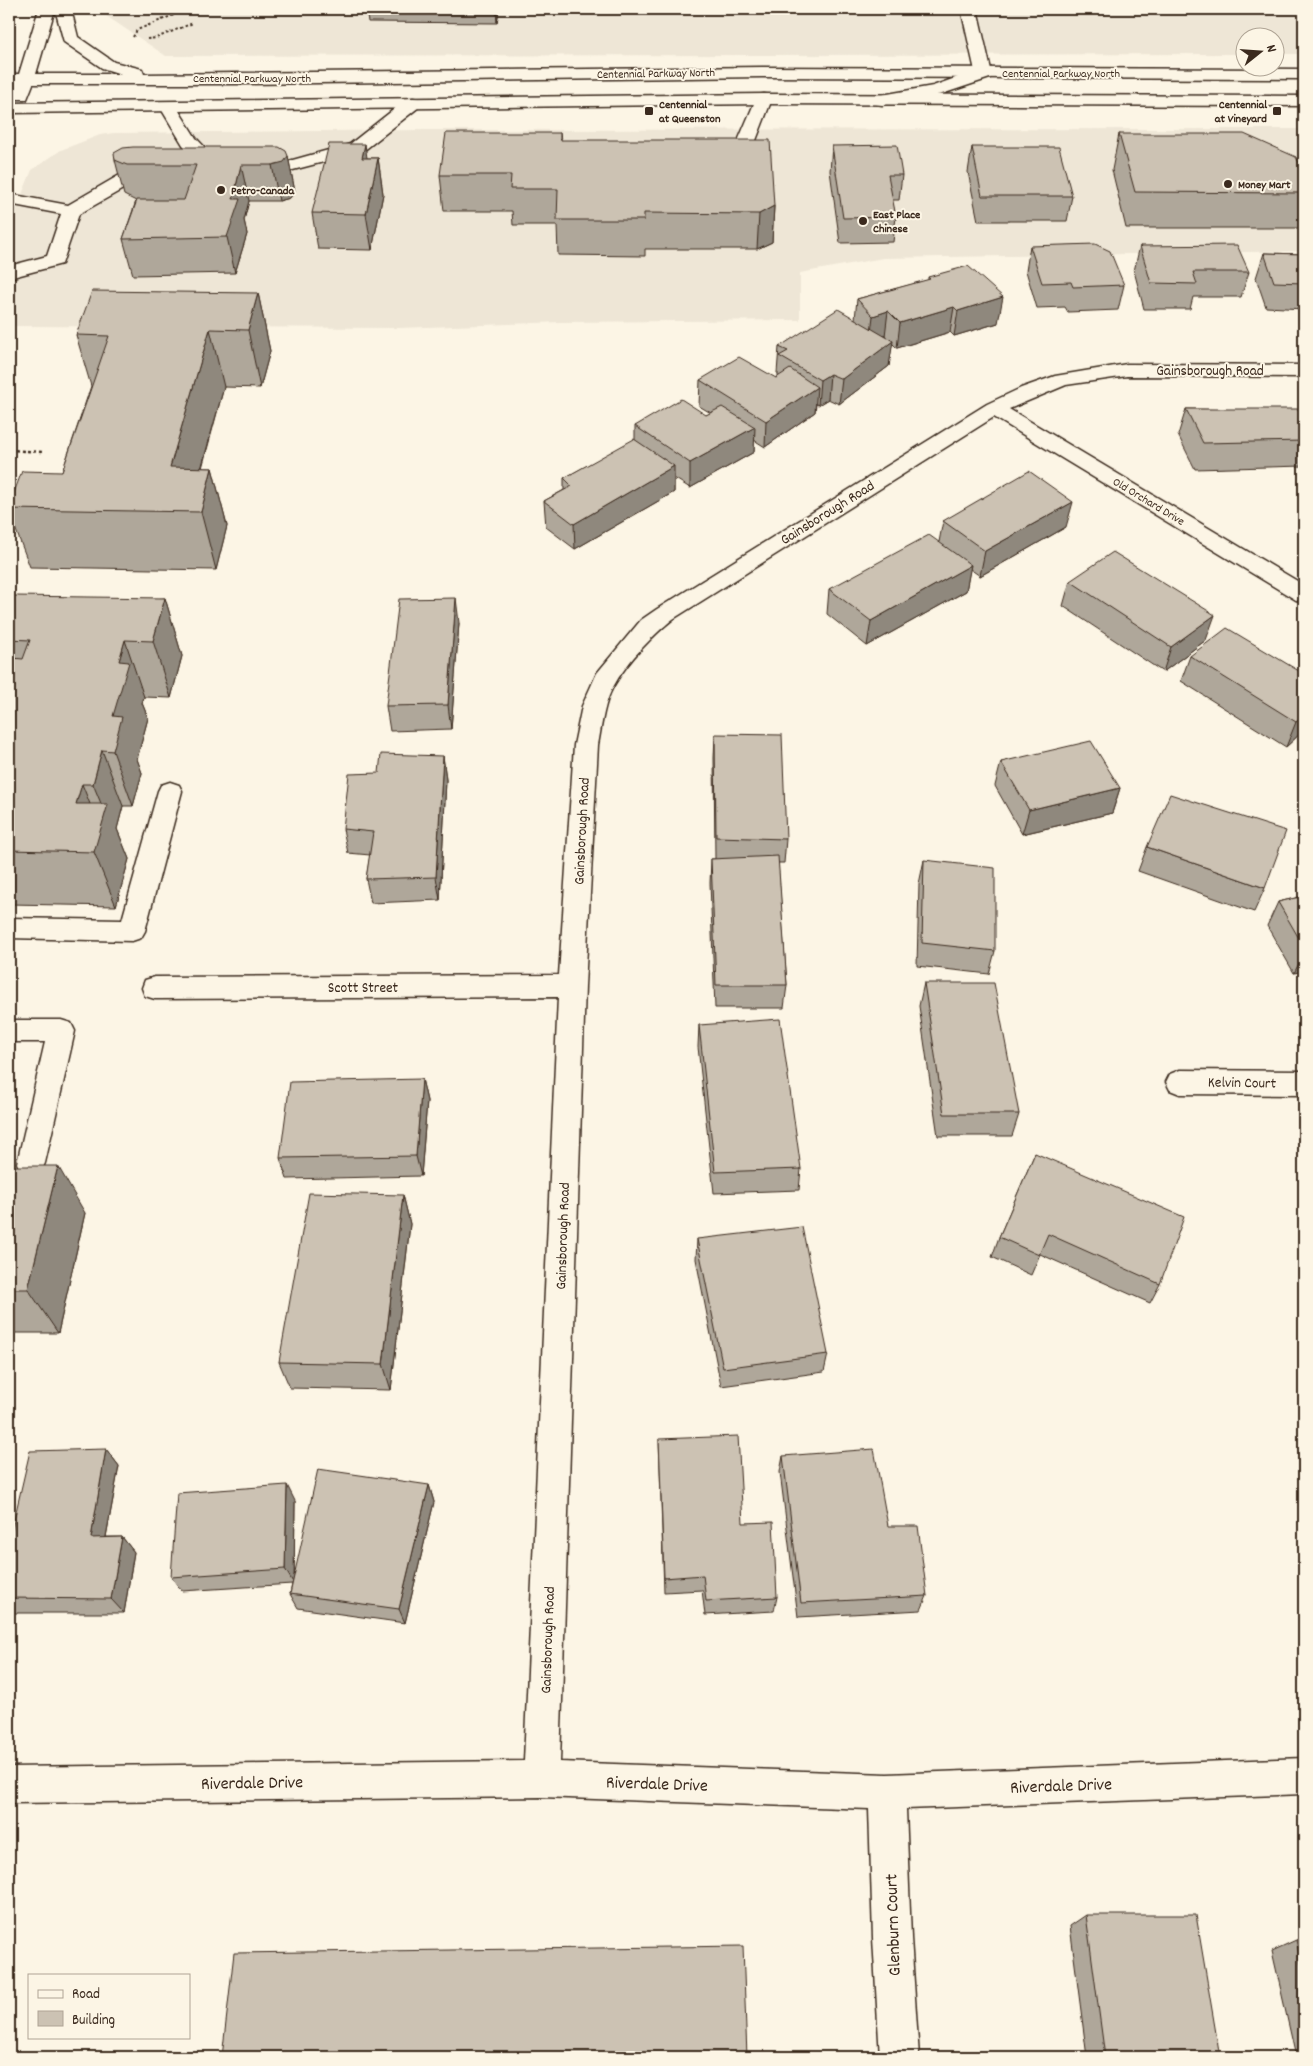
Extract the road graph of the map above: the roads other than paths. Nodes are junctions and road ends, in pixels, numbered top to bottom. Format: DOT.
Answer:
graph roads {
  1 [pos="47,9"];
  2 [pos="62,9"];
  3 [pos="969,9"];
  4 [pos="984,74"];
  5 [pos="1304,74"];
  6 [pos="162,78"];
  7 [pos="9,80"];
  8 [pos="26,80"];
  9 [pos="764,98"];
  10 [pos="882,100"];
  11 [pos="1304,101"];
  12 [pos="413,103"];
  13 [pos="168,107"];
  14 [pos="11,114"];
  15 [pos="744,148"];
  16 [pos="200,153"];
  17 [pos="9,199"];
  18 [pos="71,211"];
  19 [pos="9,272"];
  20 [pos="1304,371"];
  21 [pos="994,408"];
  22 [pos="1304,595"];
  23 [pos="170,791"];
  24 [pos="9,928"];
  25 [pos="572,986"];
  26 [pos="155,988"];
  27 [pos="9,1031"];
  28 [pos="1180,1082"];
  29 [pos="1304,1083"];
  30 [pos="31,1163"];
  31 [pos="1304,1776"];
  32 [pos="541,1779"];
  33 [pos="9,1785"];
  34 [pos="887,1792"];
  35 [pos="900,2057"];
  1 -- 8 [label="main road"];
  2 -- 6 [label="main road"];
  3 -- 4 [label="main road"];
  4 -- 5 [label="main road, Centennial Parkway North"];
  4 -- 6 [label="main road, Centennial Parkway North"];
  4 -- 10 [label="main road"];
  6 -- 8 [label="main road, Centennial Parkway North"];
  7 -- 8 [label="main road, Centennial Parkway North"];
  8 -- 14 [label="main road"];
  9 -- 10 [label="main road, Centennial Parkway North"];
  9 -- 12 [label="main road, Centennial Parkway North"];
  9 -- 15 [label="main road"];
  10 -- 11 [label="main road, Centennial Parkway North"];
  12 -- 13 [label="main road, Centennial Parkway North"];
  12 -- 16 [label="main road"];
  13 -- 14 [label="main road, Centennial Parkway North"];
  13 -- 16 [label="main road"];
  16 -- 18 [label="main road"];
  17 -- 18 [label="main road"];
  18 -- 19 [label="main road"];
  20 -- 21 [label="main road, Gainsborough Road"];
  21 -- 22 [label="main road, Old Orchard Drive"];
  21 -- 25 [label="main road, Gainsborough Road"];
  23 -- 24 [label="main road"];
  25 -- 26 [label="main road, Scott Street"];
  25 -- 32 [label="main road, Gainsborough Road"];
  27 -- 30 [label="main road"];
  28 -- 29 [label="main road, Kelvin Court"];
  31 -- 34 [label="main road, Riverdale Drive"];
  32 -- 33 [label="main road, Riverdale Drive"];
  32 -- 34 [label="main road, Riverdale Drive"];
  34 -- 35 [label="main road, Glenburn Court"];
}
